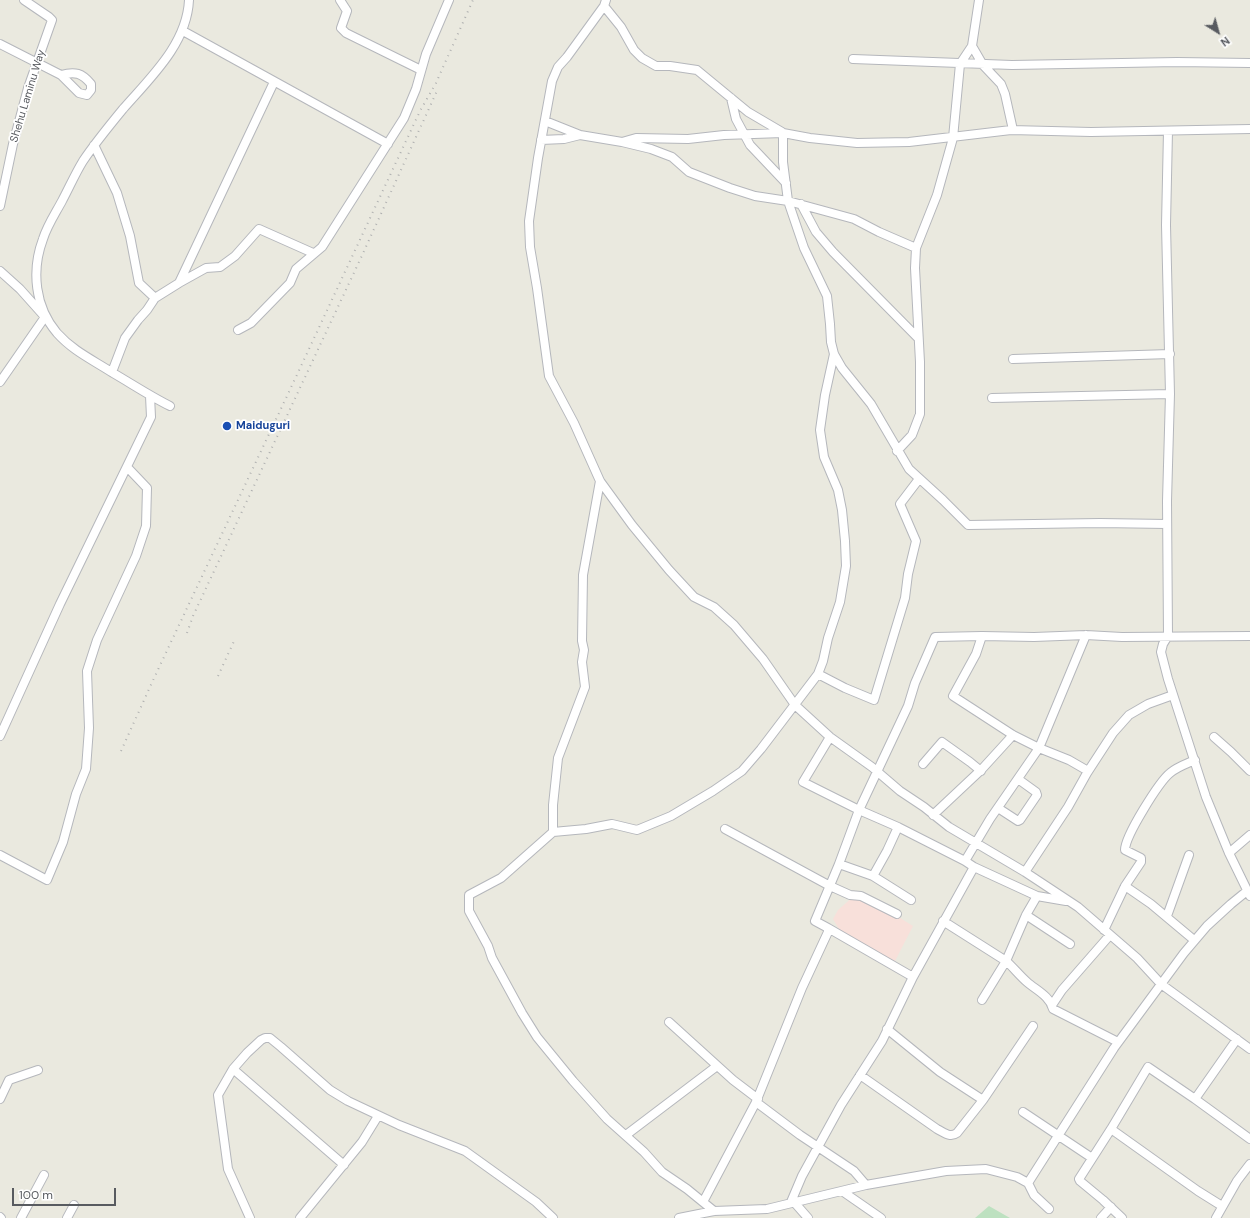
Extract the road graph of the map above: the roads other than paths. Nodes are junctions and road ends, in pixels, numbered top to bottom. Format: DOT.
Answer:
graph roads {
  1 [pos="24,0"];
  2 [pos="189,0"];
  3 [pos="340,0"];
  4 [pos="449,0"];
  5 [pos="979,0"];
  6 [pos="605,3"];
  7 [pos="183,31"];
  8 [pos="1,45"];
  9 [pos="972,46"];
  10 [pos="853,59"];
  11 [pos="37,62"];
  12 [pos="1250,63"];
  13 [pos="960,64"];
  14 [pos="983,65"];
  15 [pos="421,70"];
  16 [pos="61,75"];
  17 [pos="274,82"];
  18 [pos="731,98"];
  19 [pos="545,121"];
  20 [pos="1250,129"];
  21 [pos="1013,130"];
  22 [pos="1168,131"];
  23 [pos="783,133"];
  24 [pos="744,134"];
  25 [pos="580,135"];
  26 [pos="953,138"];
  27 [pos="541,140"];
  28 [pos="622,142"];
  29 [pos="388,144"];
  30 [pos="94,145"];
  31 [pos="786,183"];
  32 [pos="788,201"];
  33 [pos="801,204"];
  34 [pos="0,206"];
  35 [pos="916,248"];
  36 [pos="313,253"];
  37 [pos="0,271"];
  38 [pos="179,282"];
  39 [pos="155,298"];
  40 [pos="45,317"];
  41 [pos="238,330"];
  42 [pos="918,338"];
  43 [pos="834,354"];
  44 [pos="1170,354"];
  45 [pos="1013,359"];
  46 [pos="112,372"];
  47 [pos="0,382"];
  48 [pos="1170,394"];
  49 [pos="150,396"];
  50 [pos="992,398"];
  51 [pos="170,406"];
  52 [pos="897,451"];
  53 [pos="127,467"];
  54 [pos="919,478"];
  55 [pos="600,481"];
  56 [pos="1167,524"];
  57 [pos="982,636"];
  58 [pos="1086,636"];
  59 [pos="1168,636"];
  60 [pos="1250,636"];
  61 [pos="818,674"];
  62 [pos="1173,694"];
  63 [pos="795,705"];
  64 [pos="1013,735"];
  65 [pos="0,736"];
  66 [pos="830,737"];
  67 [pos="1214,737"];
  68 [pos="1038,748"];
  69 [pos="1195,760"];
  70 [pos="923,764"];
  71 [pos="981,770"];
  72 [pos="1088,771"];
  73 [pos="1250,771"];
  74 [pos="877,772"];
  75 [pos="1018,779"];
  76 [pos="998,808"];
  77 [pos="859,810"];
  78 [pos="933,815"];
  79 [pos="898,827"];
  80 [pos="725,829"];
  81 [pos="553,832"];
  82 [pos="1250,835"];
  83 [pos="975,843"];
  84 [pos="1229,853"];
  85 [pos="0,855"];
  86 [pos="1189,855"];
  87 [pos="965,861"];
  88 [pos="839,864"];
  89 [pos="974,867"];
  90 [pos="1025,872"];
  91 [pos="873,876"];
  92 [pos="830,886"];
  93 [pos="1125,886"];
  94 [pos="1249,894"];
  95 [pos="1037,896"];
  96 [pos="911,900"];
  97 [pos="1071,902"];
  98 [pos="897,914"];
  99 [pos="1026,915"];
  100 [pos="1167,916"];
  101 [pos="944,922"];
  102 [pos="828,928"];
  103 [pos="1107,932"];
  104 [pos="1194,940"];
  105 [pos="1070,944"];
  106 [pos="1006,961"];
  107 [pos="913,977"];
  108 [pos="1161,984"];
  109 [pos="982,1000"];
  110 [pos="1052,1005"];
  111 [pos="669,1022"];
  112 [pos="1033,1026"];
  113 [pos="887,1029"];
  114 [pos="1238,1039"];
  115 [pos="1118,1042"];
  116 [pos="1250,1049"];
  117 [pos="717,1066"];
  118 [pos="38,1070"];
  119 [pos="233,1070"];
  120 [pos="860,1075"];
  121 [pos="9,1080"];
  122 [pos="0,1082"];
  123 [pos="0,1099"];
  124 [pos="1195,1099"];
  125 [pos="984,1100"];
  126 [pos="757,1101"];
  127 [pos="1023,1112"];
  128 [pos="378,1116"];
  129 [pos="1112,1129"];
  130 [pos="626,1135"];
  131 [pos="1058,1135"];
  132 [pos="1250,1138"];
  133 [pos="818,1146"];
  134 [pos="1092,1158"];
  135 [pos="344,1164"];
  136 [pos="1250,1164"];
  137 [pos="44,1175"];
  138 [pos="1028,1182"];
  139 [pos="866,1185"];
  140 [pos="842,1191"];
  141 [pos="703,1202"];
  142 [pos="792,1202"];
  143 [pos="74,1205"];
  144 [pos="1222,1206"];
  145 [pos="1111,1207"];
  146 [pos="751,1209"];
  147 [pos="1049,1209"];
  148 [pos="714,1211"];
  149 [pos="697,1216"];
  150 [pos="21,1218"];
  151 [pos="67,1218"];
  152 [pos="250,1218"];
  153 [pos="300,1218"];
  154 [pos="553,1218"];
  155 [pos="679,1218"];
  156 [pos="748,1218"];
  157 [pos="808,1218"];
  158 [pos="881,1218"];
  159 [pos="1101,1218"];
  160 [pos="1122,1218"];
  161 [pos="1216,1218"];
  1 -- 11 [label="street, Shehu Laminu Way"];
  2 -- 7 [label="street"];
  3 -- 15 [label="street"];
  4 -- 15 [label="street"];
  5 -- 9 [label="street"];
  6 -- 18 [label="street"];
  6 -- 19 [label="street"];
  7 -- 17 [label="street"];
  7 -- 30 [label="street"];
  8 -- 11 [label="street"];
  9 -- 13 [label="street"];
  9 -- 14 [label="street"];
  10 -- 13 [label="street"];
  11 -- 16 [label="street"];
  11 -- 34 [label="street, Shehu Laminu Way"];
  12 -- 14 [label="street"];
  13 -- 14 [label="street"];
  13 -- 26 [label="street"];
  14 -- 21 [label="street"];
  15 -- 29 [label="street"];
  17 -- 29 [label="street"];
  17 -- 38 [label="street"];
  18 -- 23 [label="street"];
  18 -- 24 [label="street"];
  19 -- 25 [label="street"];
  19 -- 27 [label="street"];
  20 -- 22 [label="street"];
  21 -- 22 [label="street"];
  21 -- 26 [label="street"];
  22 -- 44 [label="street"];
  23 -- 24 [label="street"];
  23 -- 26 [label="street"];
  23 -- 31 [label="street"];
  24 -- 28 [label="street"];
  24 -- 31 [label="street"];
  25 -- 27 [label="street"];
  25 -- 28 [label="street"];
  26 -- 35 [label="street"];
  27 -- 55 [label="street"];
  28 -- 32 [label="street"];
  29 -- 36 [label="street"];
  30 -- 39 [label="street"];
  30 -- 40 [label="street"];
  31 -- 32 [label="street"];
  32 -- 33 [label="street"];
  32 -- 43 [label="street"];
  33 -- 35 [label="street"];
  33 -- 42 [label="street"];
  35 -- 42 [label="street"];
  36 -- 38 [label="street"];
  36 -- 41 [label="street"];
  37 -- 40 [label="street"];
  38 -- 39 [label="street"];
  39 -- 46 [label="street"];
  40 -- 46 [label="street"];
  40 -- 47 [label="street"];
  42 -- 52 [label="street"];
  43 -- 52 [label="street"];
  43 -- 61 [label="street"];
  44 -- 45 [label="street"];
  44 -- 48 [label="street"];
  46 -- 49 [label="street"];
  48 -- 50 [label="street"];
  48 -- 56 [label="street"];
  49 -- 51 [label="street"];
  49 -- 53 [label="street"];
  52 -- 54 [label="street"];
  53 -- 65 [label="street"];
  53 -- 85 [label="street"];
  54 -- 56 [label="street"];
  54 -- 61 [label="street"];
  55 -- 63 [label="street"];
  55 -- 81 [label="street"];
  56 -- 59 [label="street"];
  57 -- 58 [label="street"];
  57 -- 64 [label="street"];
  57 -- 74 [label="street"];
  58 -- 59 [label="street"];
  58 -- 68 [label="street"];
  59 -- 60 [label="street"];
  59 -- 62 [label="street"];
  61 -- 63 [label="street"];
  62 -- 69 [label="street"];
  62 -- 72 [label="street"];
  63 -- 66 [label="street"];
  63 -- 81 [label="street"];
  64 -- 68 [label="street"];
  64 -- 71 [label="street"];
  66 -- 74 [label="street"];
  66 -- 77 [label="street"];
  67 -- 73 [label="street"];
  68 -- 72 [label="street"];
  68 -- 75 [label="street"];
  69 -- 84 [label="street"];
  69 -- 93 [label="street"];
  70 -- 71 [label="street"];
  71 -- 78 [label="street"];
  72 -- 90 [label="street"];
  74 -- 77 [label="street"];
  74 -- 78 [label="street"];
  75 -- 76 [label="street"];
  75 -- 76 [label="street"];
  76 -- 83 [label="street"];
  77 -- 79 [label="street"];
  77 -- 88 [label="street"];
  78 -- 83 [label="street"];
  79 -- 87 [label="street"];
  79 -- 91 [label="street"];
  80 -- 92 [label="street"];
  81 -- 130 [label="street"];
  82 -- 84 [label="street"];
  83 -- 87 [label="street"];
  83 -- 90 [label="street"];
  84 -- 94 [label="street"];
  86 -- 100 [label="street"];
  87 -- 89 [label="street"];
  88 -- 91 [label="street"];
  88 -- 92 [label="street"];
  89 -- 95 [label="street"];
  89 -- 101 [label="street"];
  90 -- 97 [label="street"];
  91 -- 96 [label="street"];
  92 -- 98 [label="street"];
  92 -- 102 [label="street"];
  93 -- 100 [label="street"];
  93 -- 103 [label="street"];
  94 -- 104 [label="street"];
  95 -- 97 [label="street"];
  95 -- 99 [label="street"];
  97 -- 103 [label="street"];
  99 -- 105 [label="street"];
  99 -- 106 [label="street"];
  100 -- 104 [label="street"];
  101 -- 106 [label="street"];
  101 -- 107 [label="street"];
  102 -- 107 [label="street"];
  102 -- 126 [label="street"];
  103 -- 108 [label="street"];
  103 -- 110 [label="street"];
  104 -- 108 [label="street"];
  106 -- 109 [label="street"];
  106 -- 110 [label="street"];
  107 -- 113 [label="street"];
  108 -- 114 [label="street"];
  108 -- 115 [label="street"];
  110 -- 115 [label="street"];
  111 -- 117 [label="street"];
  112 -- 125 [label="street"];
  113 -- 120 [label="street"];
  113 -- 125 [label="street"];
  114 -- 116 [label="street"];
  114 -- 124 [label="street"];
  115 -- 131 [label="street"];
  117 -- 126 [label="street"];
  117 -- 130 [label="street"];
  118 -- 121 [label="street"];
  119 -- 128 [label="street"];
  119 -- 135 [label="street"];
  119 -- 152 [label="street"];
  120 -- 125 [label="street"];
  120 -- 133 [label="street"];
  121 -- 122 [label="street"];
  121 -- 123 [label="street"];
  124 -- 129 [label="street"];
  124 -- 132 [label="street"];
  126 -- 133 [label="street"];
  126 -- 141 [label="street"];
  127 -- 131 [label="street"];
  128 -- 135 [label="street"];
  128 -- 154 [label="street"];
  129 -- 134 [label="street"];
  129 -- 144 [label="street"];
  130 -- 141 [label="street"];
  131 -- 134 [label="street"];
  131 -- 138 [label="street"];
  133 -- 139 [label="street"];
  133 -- 142 [label="street"];
  134 -- 145 [label="street"];
  135 -- 153 [label="street"];
  136 -- 144 [label="street"];
  137 -- 150 [label="street"];
  138 -- 139 [label="street"];
  138 -- 147 [label="street"];
  139 -- 140 [label="street"];
  140 -- 142 [label="street"];
  140 -- 158 [label="street"];
  141 -- 148 [label="street"];
  142 -- 146 [label="street"];
  142 -- 157 [label="street"];
  143 -- 151 [label="street"];
  144 -- 161 [label="street"];
  145 -- 159 [label="street"];
  145 -- 160 [label="street"];
  146 -- 148 [label="street"];
  146 -- 156 [label="street"];
  148 -- 149 [label="street"];
  149 -- 155 [label="street"];
}
